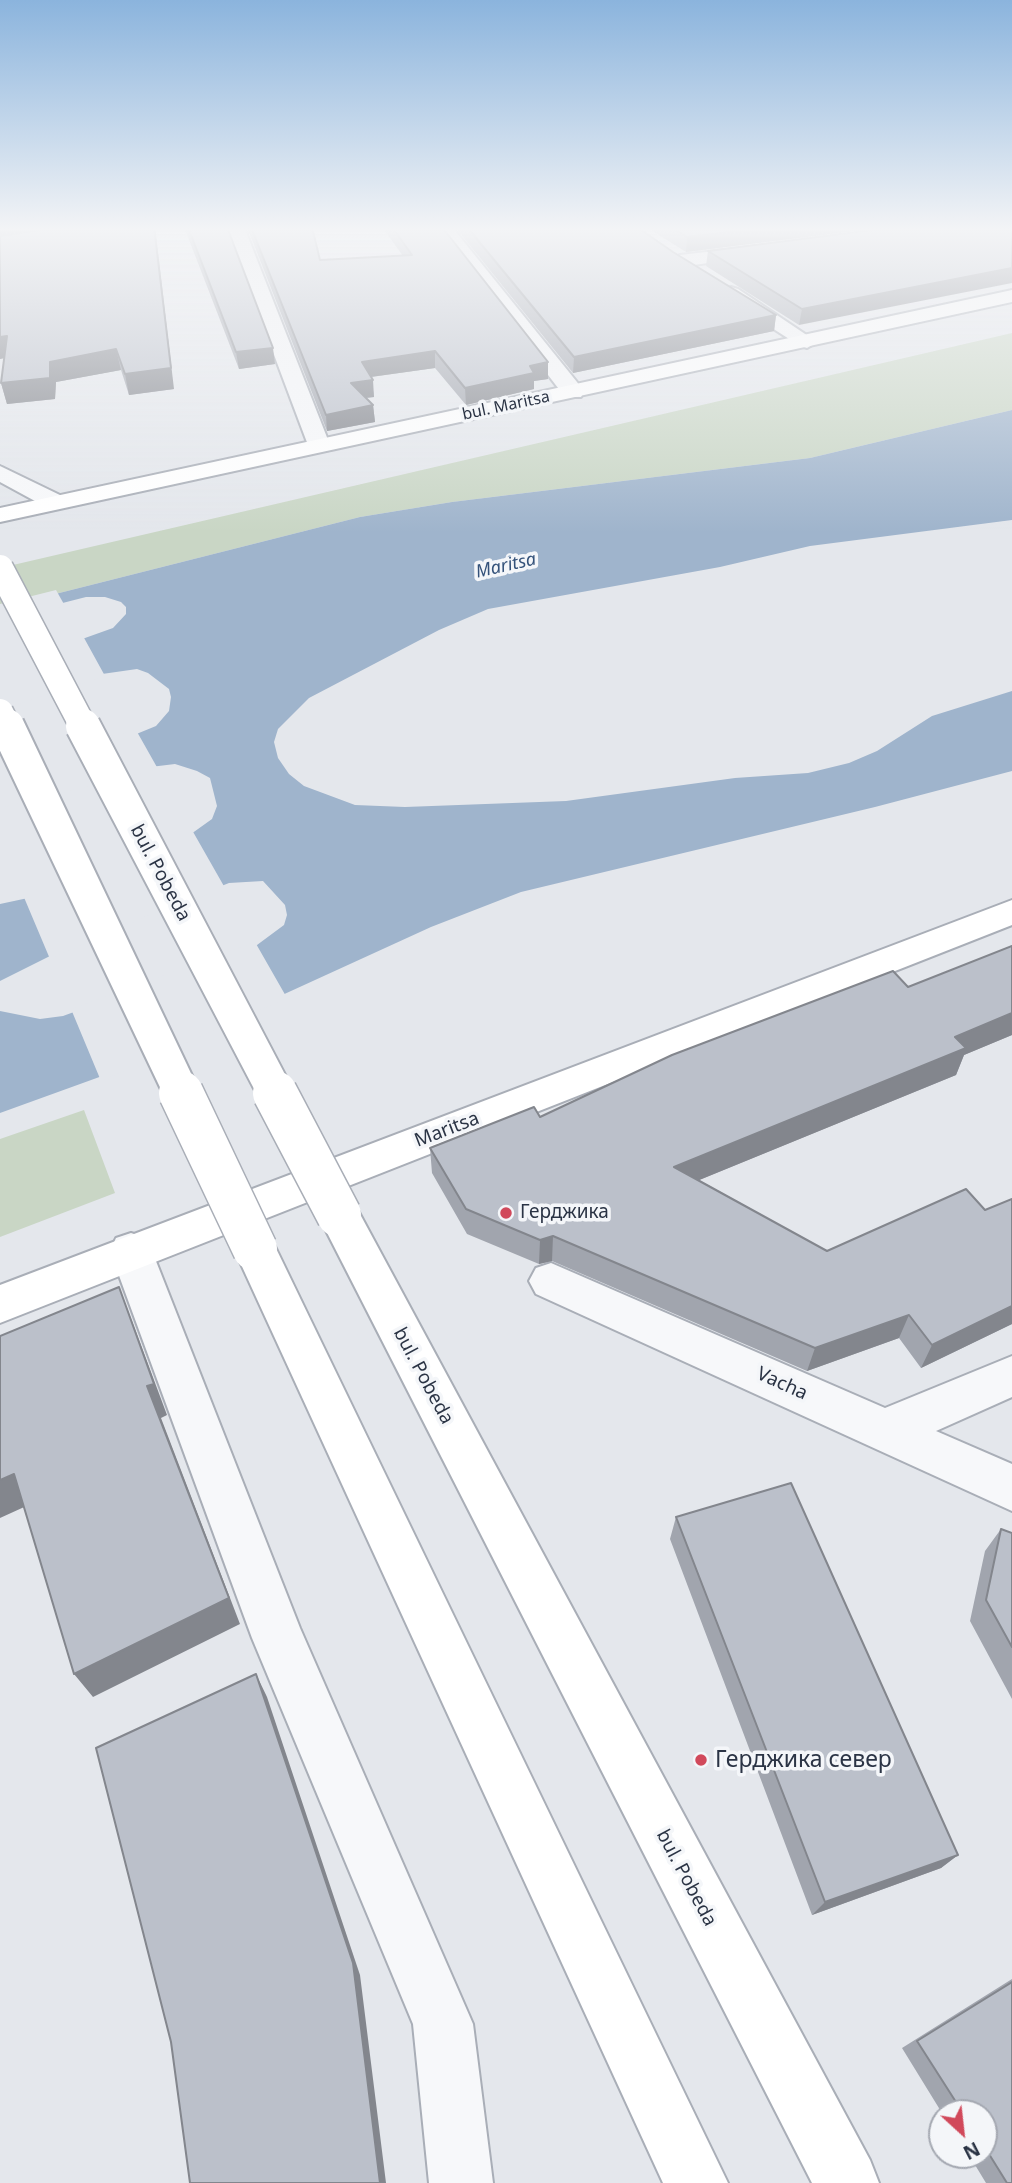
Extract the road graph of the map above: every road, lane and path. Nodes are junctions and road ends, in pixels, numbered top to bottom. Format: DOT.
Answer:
graph roads {
  1 [pos="274,329"];
  2 [pos="523,329"];
  3 [pos="787,329"];
  4 [pos="865,329"];
  5 [pos="807,342"];
  6 [pos="573,392"];
  7 [pos="319,445"];
  8 [pos="0,473"];
  9 [pos="55,502"];
  10 [pos="0,515"];
  11 [pos="0,568"];
  12 [pos="0,712"];
  13 [pos="1012,912"];
  14 [pos="131,1251"];
  15 [pos="551,1281"];
  16 [pos="0,1304"];
  17 [pos="1012,1376"];
  18 [pos="886,1430"];
  19 [pos="1012,1488"];
  20 [pos="461,2183"];
  21 [pos="696,2183"];
  22 [pos="847,2183"];
  1 -- 7 [label="street"];
  2 -- 6 [label="street"];
  3 -- 5 [label="street"];
  4 -- 5 [label="main road, bul. Maritsa"];
  5 -- 6 [label="main road, bul. Maritsa"];
  6 -- 7 [label="main road, bul. Maritsa"];
  7 -- 9 [label="main road, bul. Maritsa"];
  8 -- 9 [label="street"];
  9 -- 10 [label="main road, bul. Maritsa"];
  11 -- 22 [label="main road, bul. Pobeda, bridge"];
  12 -- 21 [label="main road, bridge"];
  13 -- 14 [label="main road, Maritsa"];
  14 -- 16 [label="main road, Maritsa"];
  14 -- 20 [label="street"];
  15 -- 18 [label="street, Vacha"];
  17 -- 18 [label="street"];
  18 -- 19 [label="street, Vacha"];
}
